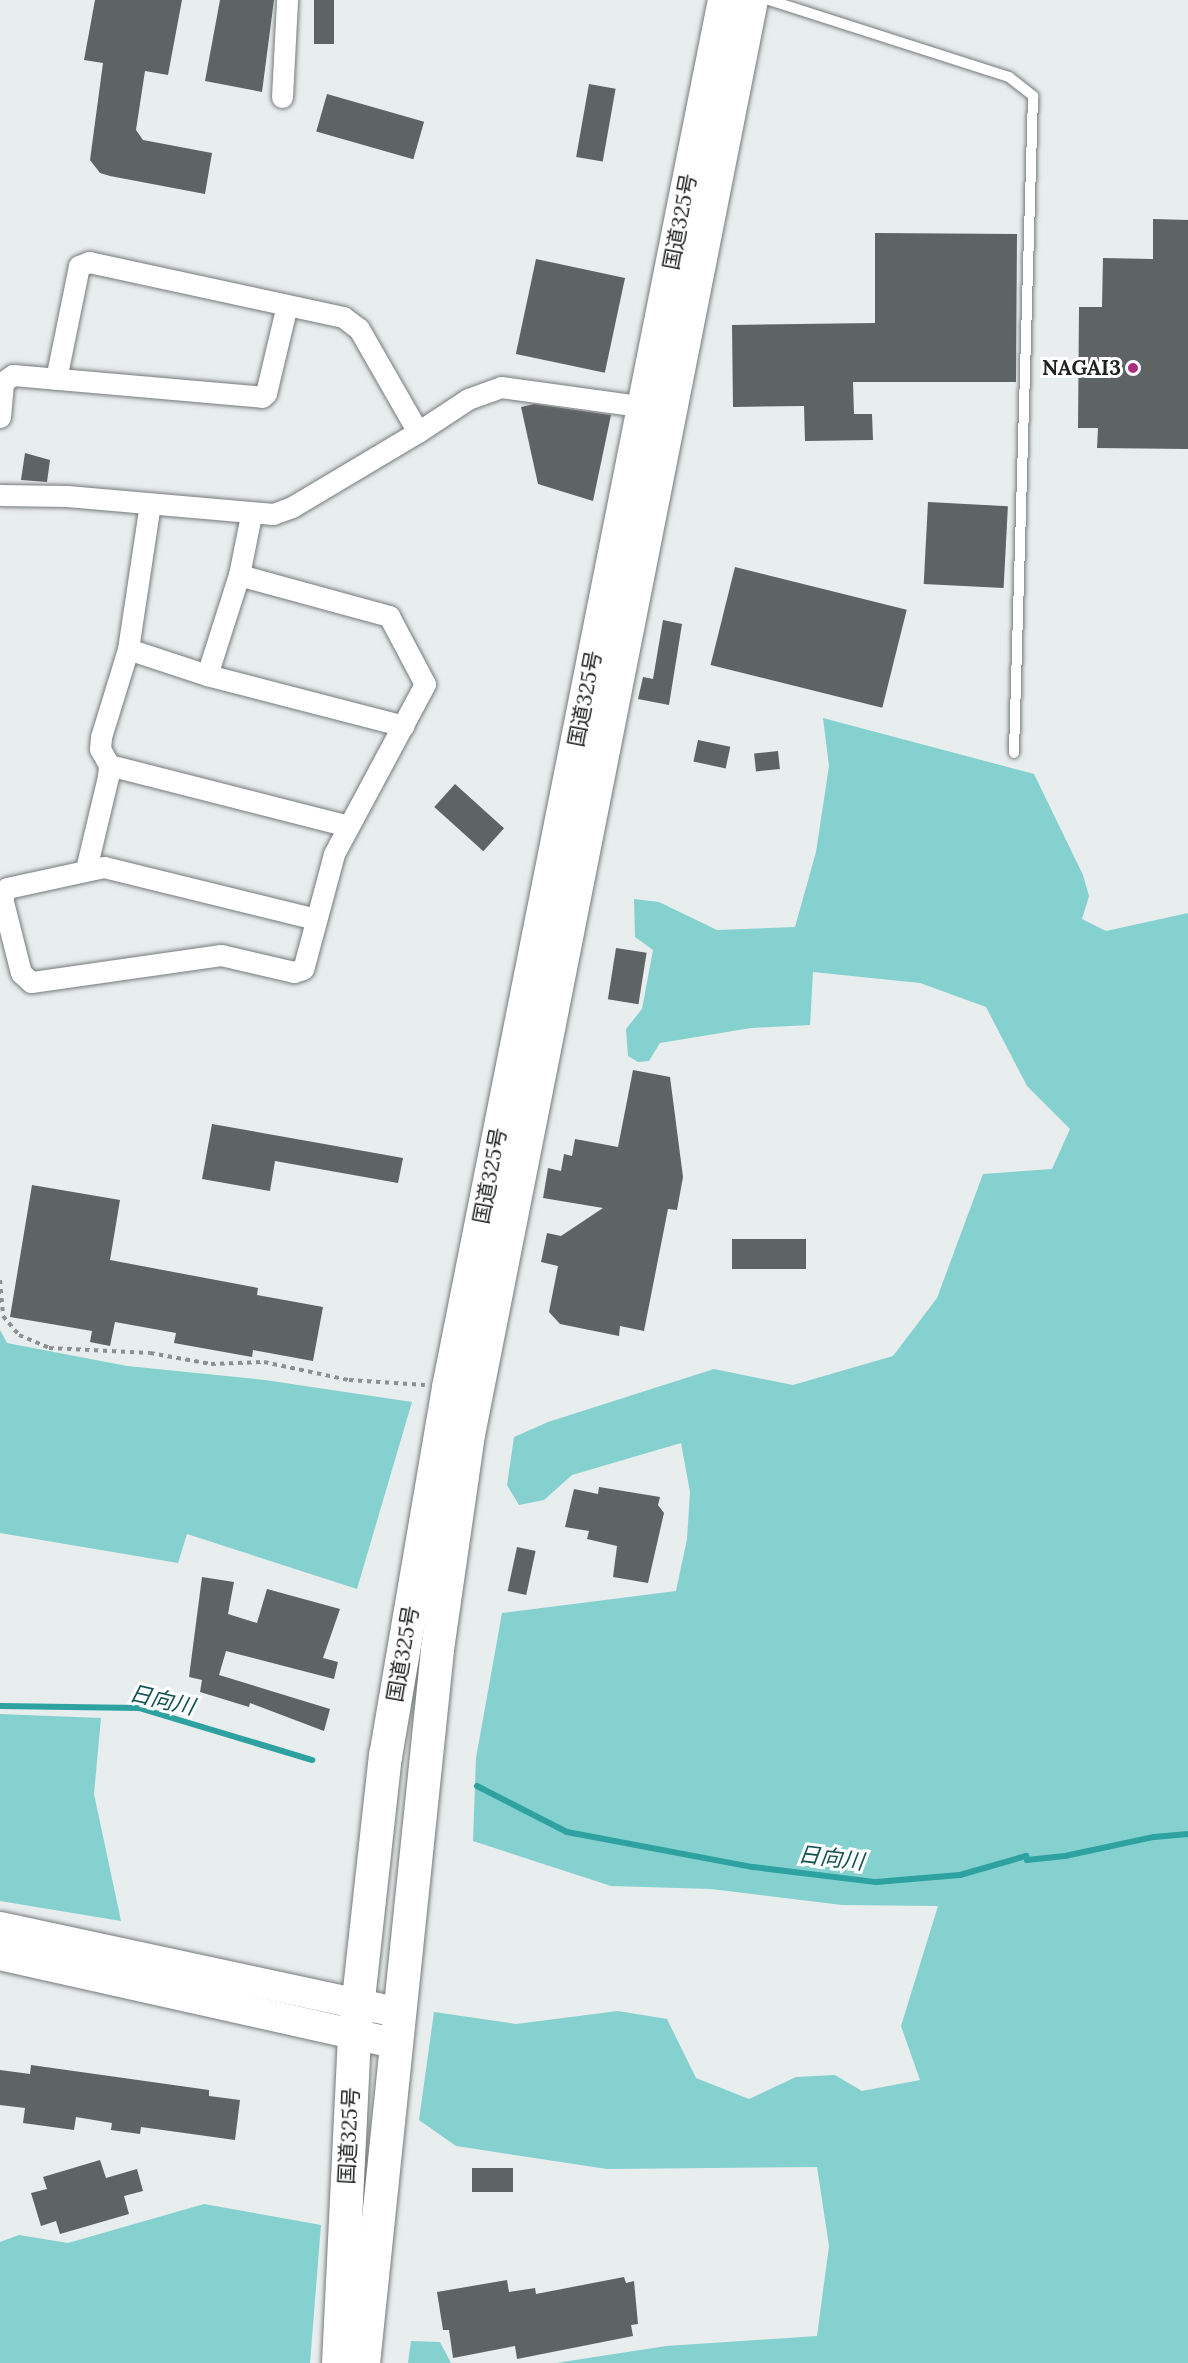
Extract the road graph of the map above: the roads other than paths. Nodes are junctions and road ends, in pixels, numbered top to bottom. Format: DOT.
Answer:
graph roads {
  1 [pos="287,0"];
  2 [pos="724,0"];
  3 [pos="751,0"];
  4 [pos="769,0"];
  5 [pos="282,97"];
  6 [pos="287,305"];
  7 [pos="56,380"];
  8 [pos="656,408"];
  9 [pos="0,417"];
  10 [pos="418,432"];
  11 [pos="0,495"];
  12 [pos="150,504"];
  13 [pos="250,515"];
  14 [pos="239,575"];
  15 [pos="128,649"];
  16 [pos="207,675"];
  17 [pos="404,726"];
  18 [pos="1014,753"];
  19 [pos="109,765"];
  20 [pos="348,826"];
  21 [pos="86,869"];
  22 [pos="316,919"];
  23 [pos="0,1927"];
  24 [pos="0,1956"];
  25 [pos="355,2020"];
  26 [pos="396,2027"];
  27 [pos="338,2363"];
  28 [pos="363,2363"];
  1 -- 5 [label="street"];
  2 -- 8 [label="highway, 国道325号"];
  3 -- 8 [label="highway, 国道325号"];
  4 -- 18 [label="lane"];
  6 -- 7 [label="street"];
  6 -- 7 [label="street"];
  6 -- 10 [label="street"];
  7 -- 9 [label="street"];
  8 -- 10 [label="street"];
  8 -- 25 [label="highway, 国道325号"];
  8 -- 26 [label="highway, 国道325号"];
  10 -- 13 [label="street"];
  11 -- 12 [label="street"];
  12 -- 13 [label="street"];
  12 -- 15 [label="street"];
  13 -- 14 [label="street"];
  14 -- 16 [label="street"];
  14 -- 17 [label="street"];
  15 -- 16 [label="street"];
  15 -- 19 [label="street"];
  16 -- 17 [label="street"];
  17 -- 20 [label="street"];
  19 -- 20 [label="street"];
  19 -- 21 [label="street"];
  20 -- 22 [label="street"];
  21 -- 22 [label="street"];
  21 -- 22 [label="street"];
  23 -- 25 [label="street"];
  24 -- 25 [label="street"];
  25 -- 26 [label="street"];
  25 -- 27 [label="highway, 国道325号"];
  26 -- 28 [label="highway, 国道325号"];
}
